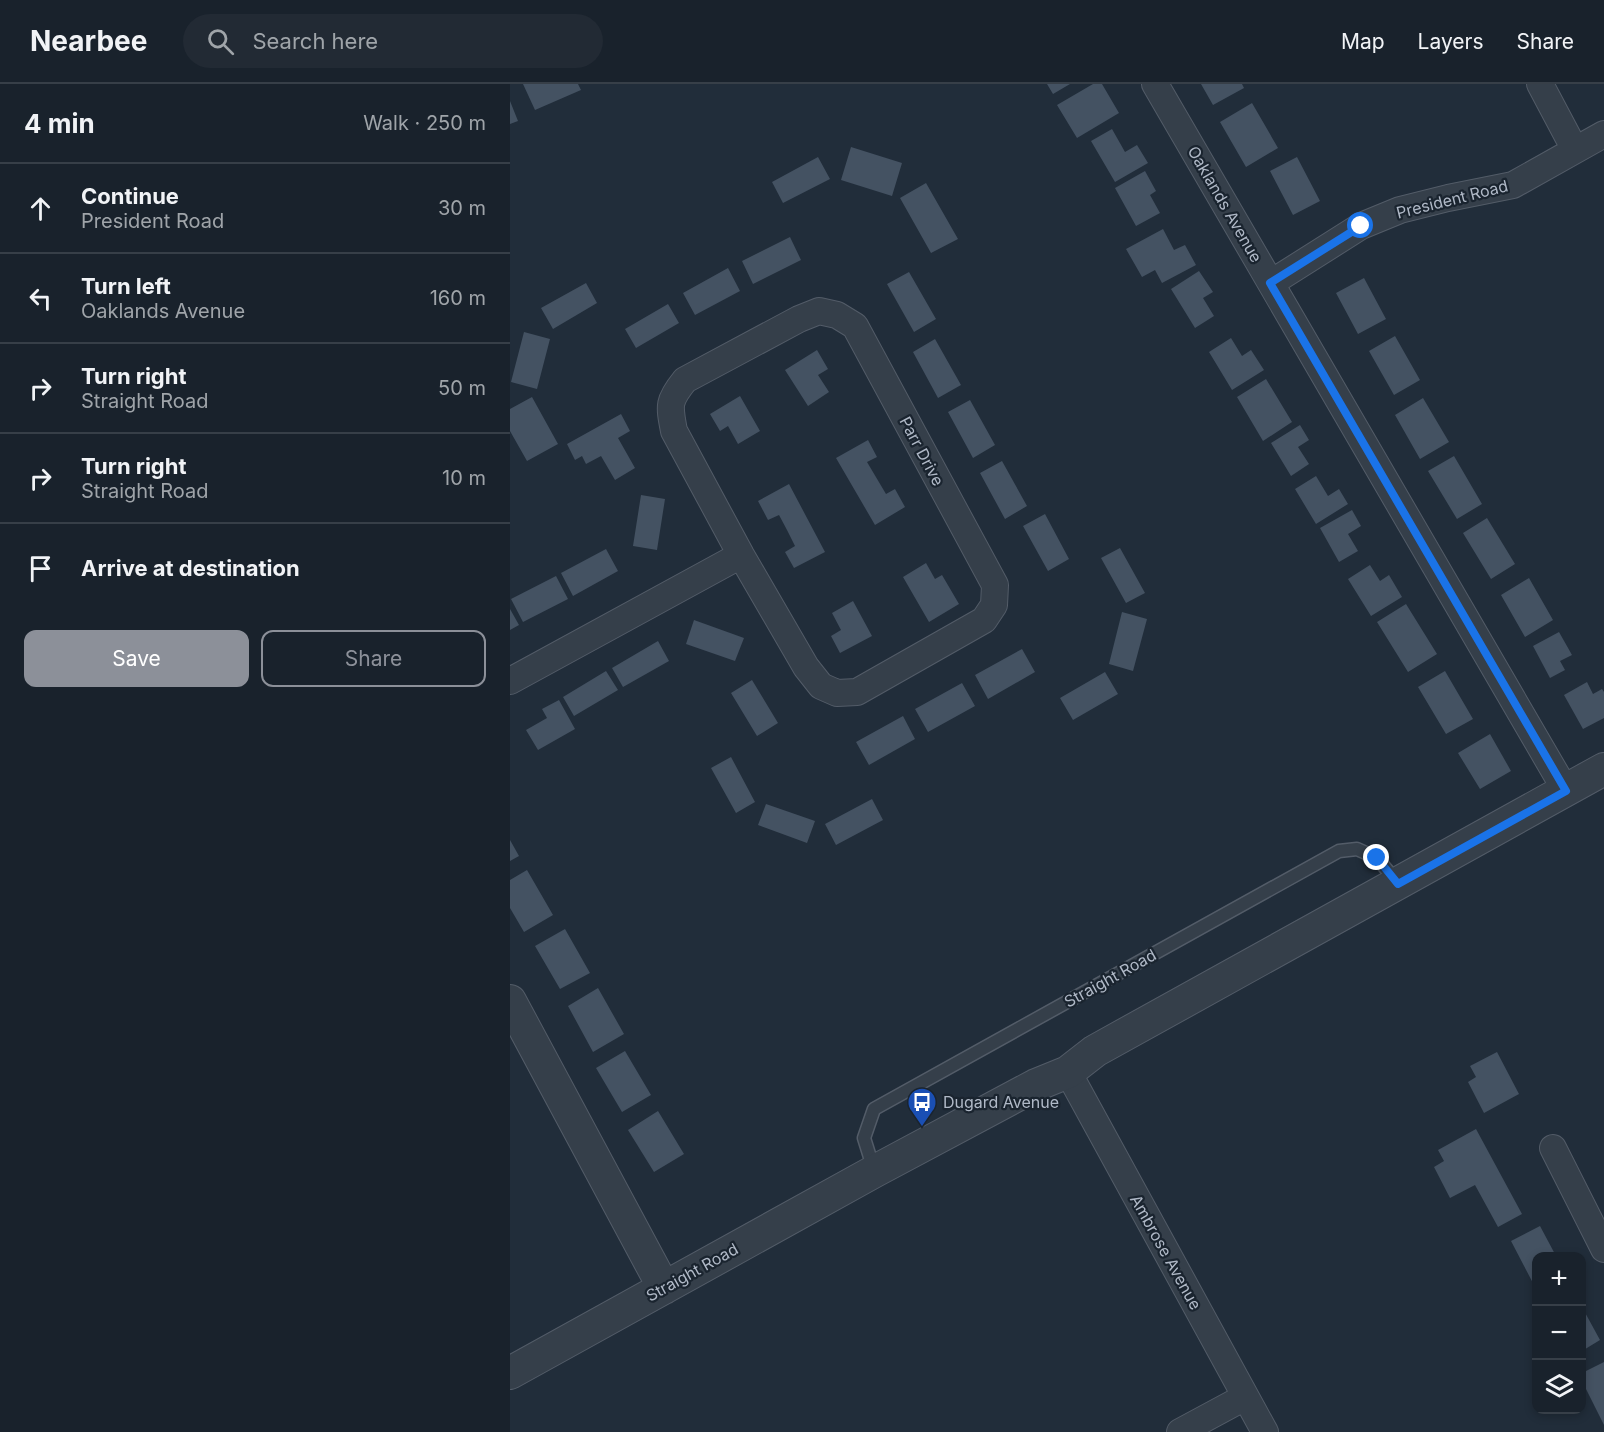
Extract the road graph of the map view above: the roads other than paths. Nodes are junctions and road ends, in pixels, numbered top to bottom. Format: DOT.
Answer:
graph roads {
  1 [pos="1155,84"];
  2 [pos="1540,84"];
  3 [pos="1604,134"];
  4 [pos="1575,150"];
  5 [pos="1270,283"];
  6 [pos="741,555"];
  7 [pos="510,681"];
  8 [pos="1604,769"];
  9 [pos="1566,791"];
  10 [pos="1398,884"];
  11 [pos="510,1001"];
  12 [pos="1068,1072"];
  13 [pos="1553,1148"];
  14 [pos="875,1171"];
  15 [pos="1604,1249"];
  16 [pos="664,1288"];
  17 [pos="510,1373"];
  18 [pos="1245,1397"];
  19 [pos="1180,1432"];
  20 [pos="1265,1432"];
  1 -- 5 [label="street, Oaklands Avenue"];
  2 -- 4 [label="street"];
  3 -- 4 [label="street, President Road"];
  4 -- 5 [label="street, President Road"];
  5 -- 9 [label="street, Oaklands Avenue"];
  6 -- 6 [label="street, Parr Drive"];
  6 -- 7 [label="street"];
  8 -- 9 [label="street, Straight Road"];
  9 -- 10 [label="street, Straight Road"];
  10 -- 12 [label="street, Straight Road"];
  10 -- 14 [label="lane, Straight Road"];
  11 -- 16 [label="street"];
  12 -- 14 [label="street, Straight Road"];
  12 -- 18 [label="street, Ambrose Avenue"];
  13 -- 15 [label="street"];
  14 -- 16 [label="street, Straight Road"];
  16 -- 17 [label="street, Straight Road"];
  18 -- 19 [label="street"];
  18 -- 20 [label="street, Ambrose Avenue"];
}
